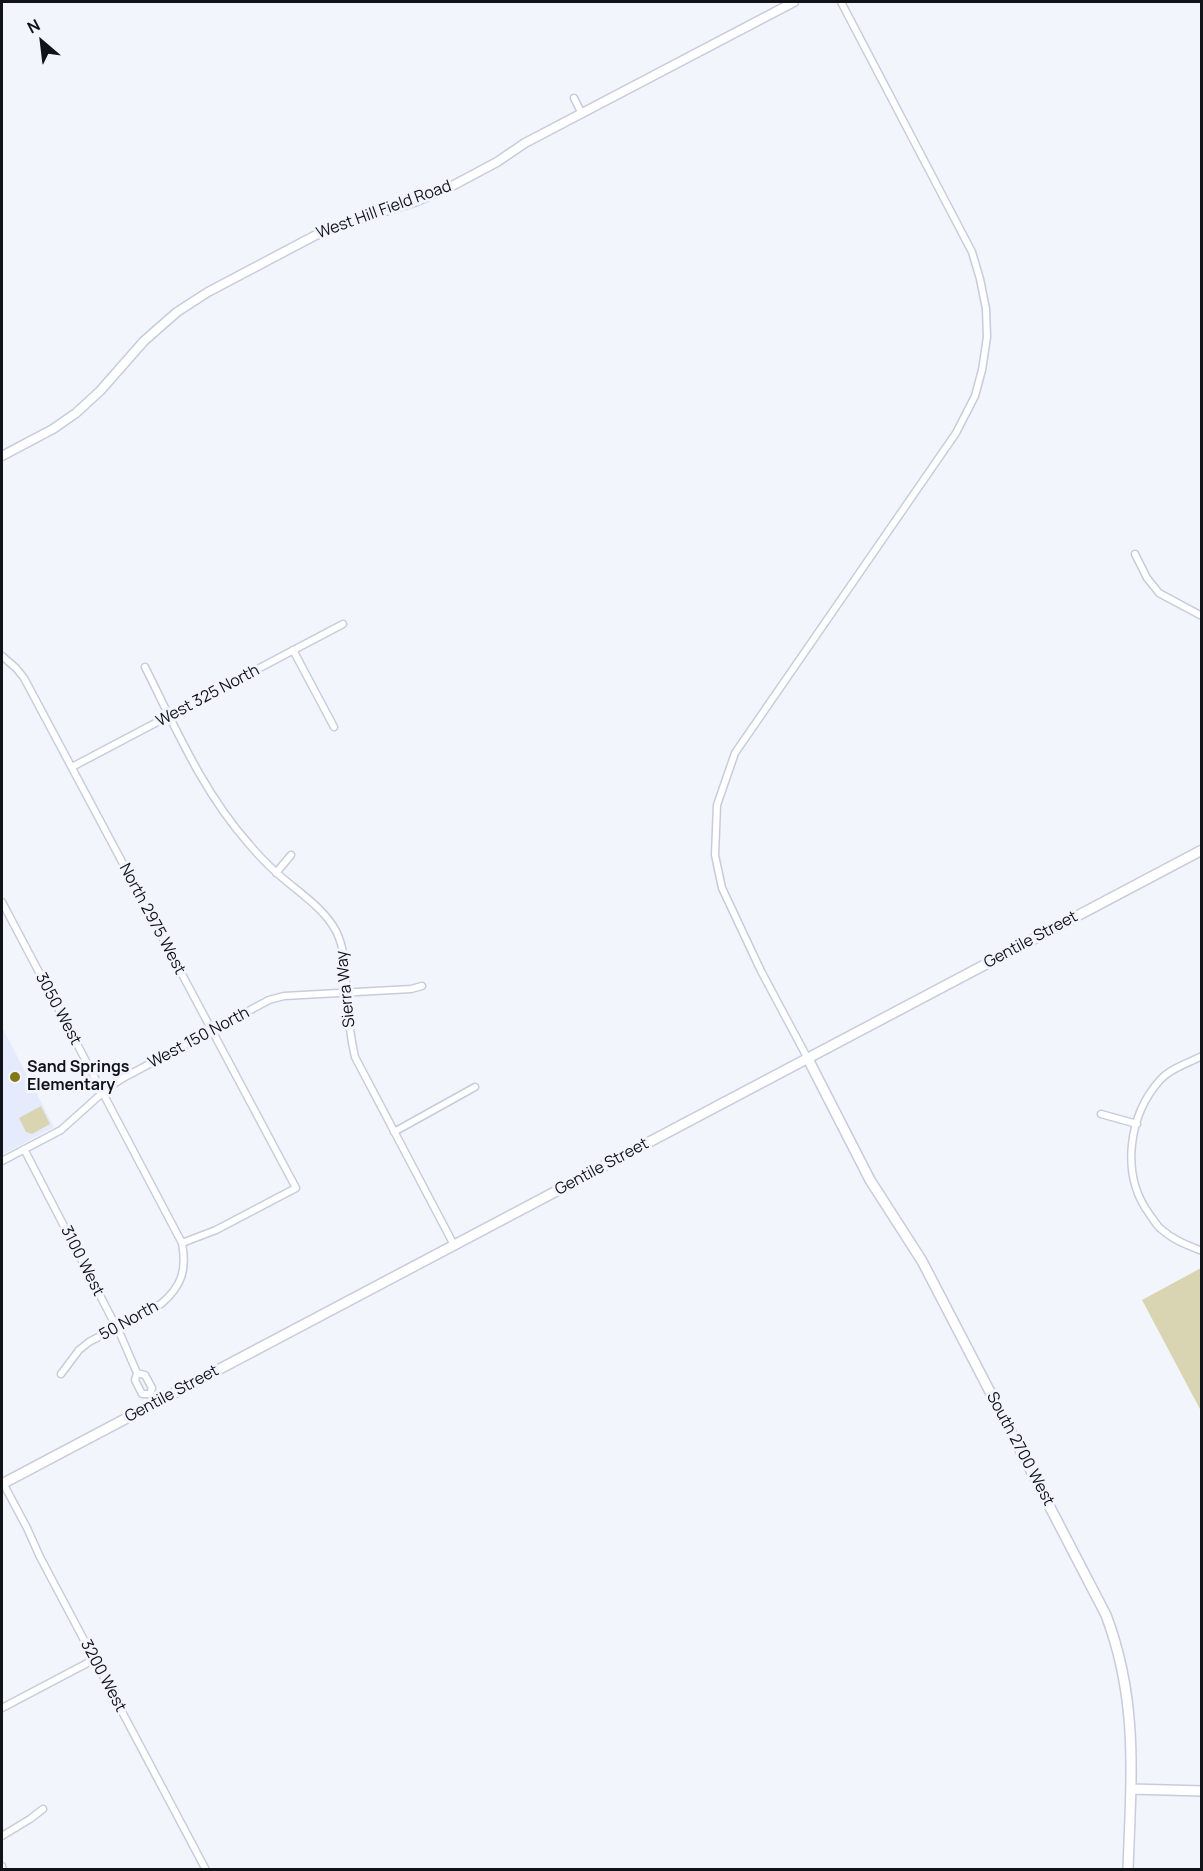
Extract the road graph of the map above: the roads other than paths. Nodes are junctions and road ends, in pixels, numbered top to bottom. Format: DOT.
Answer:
graph roads {
  1 [pos="795,2"];
  2 [pos="841,2"];
  3 [pos="574,98"];
  4 [pos="582,114"];
  5 [pos="2,456"];
  6 [pos="1135,554"];
  7 [pos="1201,614"];
  8 [pos="343,624"];
  9 [pos="293,650"];
  10 [pos="2,656"];
  11 [pos="145,667"];
  12 [pos="169,716"];
  13 [pos="334,727"];
  14 [pos="72,767"];
  15 [pos="1202,850"];
  16 [pos="291,855"];
  17 [pos="276,873"];
  18 [pos="2,902"];
  19 [pos="422,986"];
  20 [pos="347,993"];
  21 [pos="211,1031"];
  22 [pos="1202,1056"];
  23 [pos="808,1059"];
  24 [pos="475,1087"];
  25 [pos="102,1094"];
  26 [pos="1101,1114"];
  27 [pos="1137,1124"];
  28 [pos="394,1132"];
  29 [pos="24,1149"];
  30 [pos="2,1161"];
  31 [pos="182,1243"];
  32 [pos="454,1245"];
  33 [pos="1202,1251"];
  34 [pos="117,1328"];
  35 [pos="137,1373"];
  36 [pos="61,1374"];
  37 [pos="152,1399"];
  38 [pos="2,1483"];
  39 [pos="95,1659"];
  40 [pos="2,1708"];
  41 [pos="1131,1789"];
  42 [pos="1202,1791"];
  43 [pos="43,1809"];
  44 [pos="2,1836"];
  45 [pos="206,1869"];
  46 [pos="1128,1869"];
  1 -- 4 [label="street, West Hill Field Road"];
  2 -- 23 [label="street"];
  3 -- 4 [label="street"];
  4 -- 5 [label="street, West Hill Field Road"];
  6 -- 7 [label="street"];
  8 -- 9 [label="street, West 325 North"];
  9 -- 12 [label="street, West 325 North"];
  9 -- 13 [label="street"];
  10 -- 14 [label="street, North 2975 West"];
  11 -- 12 [label="street, Sierra Way"];
  12 -- 14 [label="street, West 325 North"];
  12 -- 17 [label="street, Sierra Way"];
  14 -- 21 [label="street, North 2975 West"];
  15 -- 23 [label="main road, Gentile Street"];
  16 -- 17 [label="street"];
  17 -- 20 [label="street, Sierra Way"];
  18 -- 25 [label="street, 3050 West"];
  19 -- 20 [label="street, West 150 North"];
  20 -- 21 [label="street, West 150 North"];
  20 -- 28 [label="street, Sierra Way"];
  21 -- 25 [label="street, West 150 North"];
  21 -- 31 [label="street, North 2975 West"];
  22 -- 27 [label="street"];
  23 -- 32 [label="main road, Gentile Street"];
  23 -- 41 [label="main road, South 2700 West"];
  24 -- 28 [label="street"];
  25 -- 29 [label="street, West 150 North"];
  25 -- 31 [label="street, 3050 West"];
  26 -- 27 [label="street"];
  27 -- 33 [label="street"];
  28 -- 32 [label="street, Sierra Way"];
  29 -- 30 [label="street, West 150 North"];
  29 -- 34 [label="street, 3100 West"];
  31 -- 34 [label="street, 50 North"];
  32 -- 37 [label="main road, Gentile Street"];
  34 -- 35 [label="street, 3100 West"];
  34 -- 36 [label="street, 50 North"];
  35 -- 37 [label="street, 3100 West"];
  35 -- 37 [label="street, 3100 West"];
  37 -- 38 [label="main road, Gentile Street"];
  38 -- 39 [label="street, 3200 West"];
  39 -- 40 [label="street"];
  39 -- 45 [label="street, 3200 West"];
  41 -- 42 [label="main road"];
  41 -- 46 [label="main road, South 2700 West"];
  43 -- 44 [label="street"];
}
